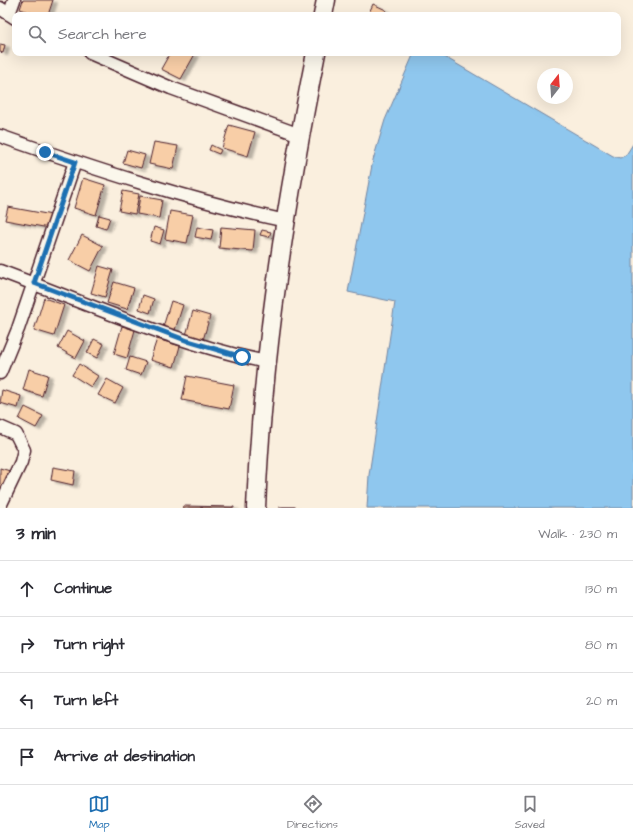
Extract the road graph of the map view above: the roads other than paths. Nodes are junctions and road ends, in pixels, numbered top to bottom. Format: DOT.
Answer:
graph roads {
  1 [pos="14,0"];
  2 [pos="326,0"];
  3 [pos="324,12"];
  4 [pos="8,13"];
  5 [pos="97,56"];
  6 [pos="315,56"];
  7 [pos="300,135"];
  8 [pos="0,136"];
  9 [pos="75,162"];
  10 [pos="286,221"];
  11 [pos="0,271"];
  12 [pos="34,283"];
  13 [pos="267,362"];
  14 [pos="0,372"];
  15 [pos="0,427"];
  16 [pos="0,506"];
  17 [pos="256,508"];
  1 -- 4 [label="street"];
  2 -- 3 [label="highway"];
  5 -- 7 [label="street"];
  6 -- 7 [label="highway"];
  7 -- 10 [label="highway"];
  8 -- 9 [label="street"];
  9 -- 10 [label="street"];
  9 -- 12 [label="street"];
  10 -- 13 [label="highway"];
  11 -- 12 [label="street"];
  12 -- 13 [label="street"];
  12 -- 14 [label="street"];
  13 -- 17 [label="highway"];
  15 -- 16 [label="street"];
}
